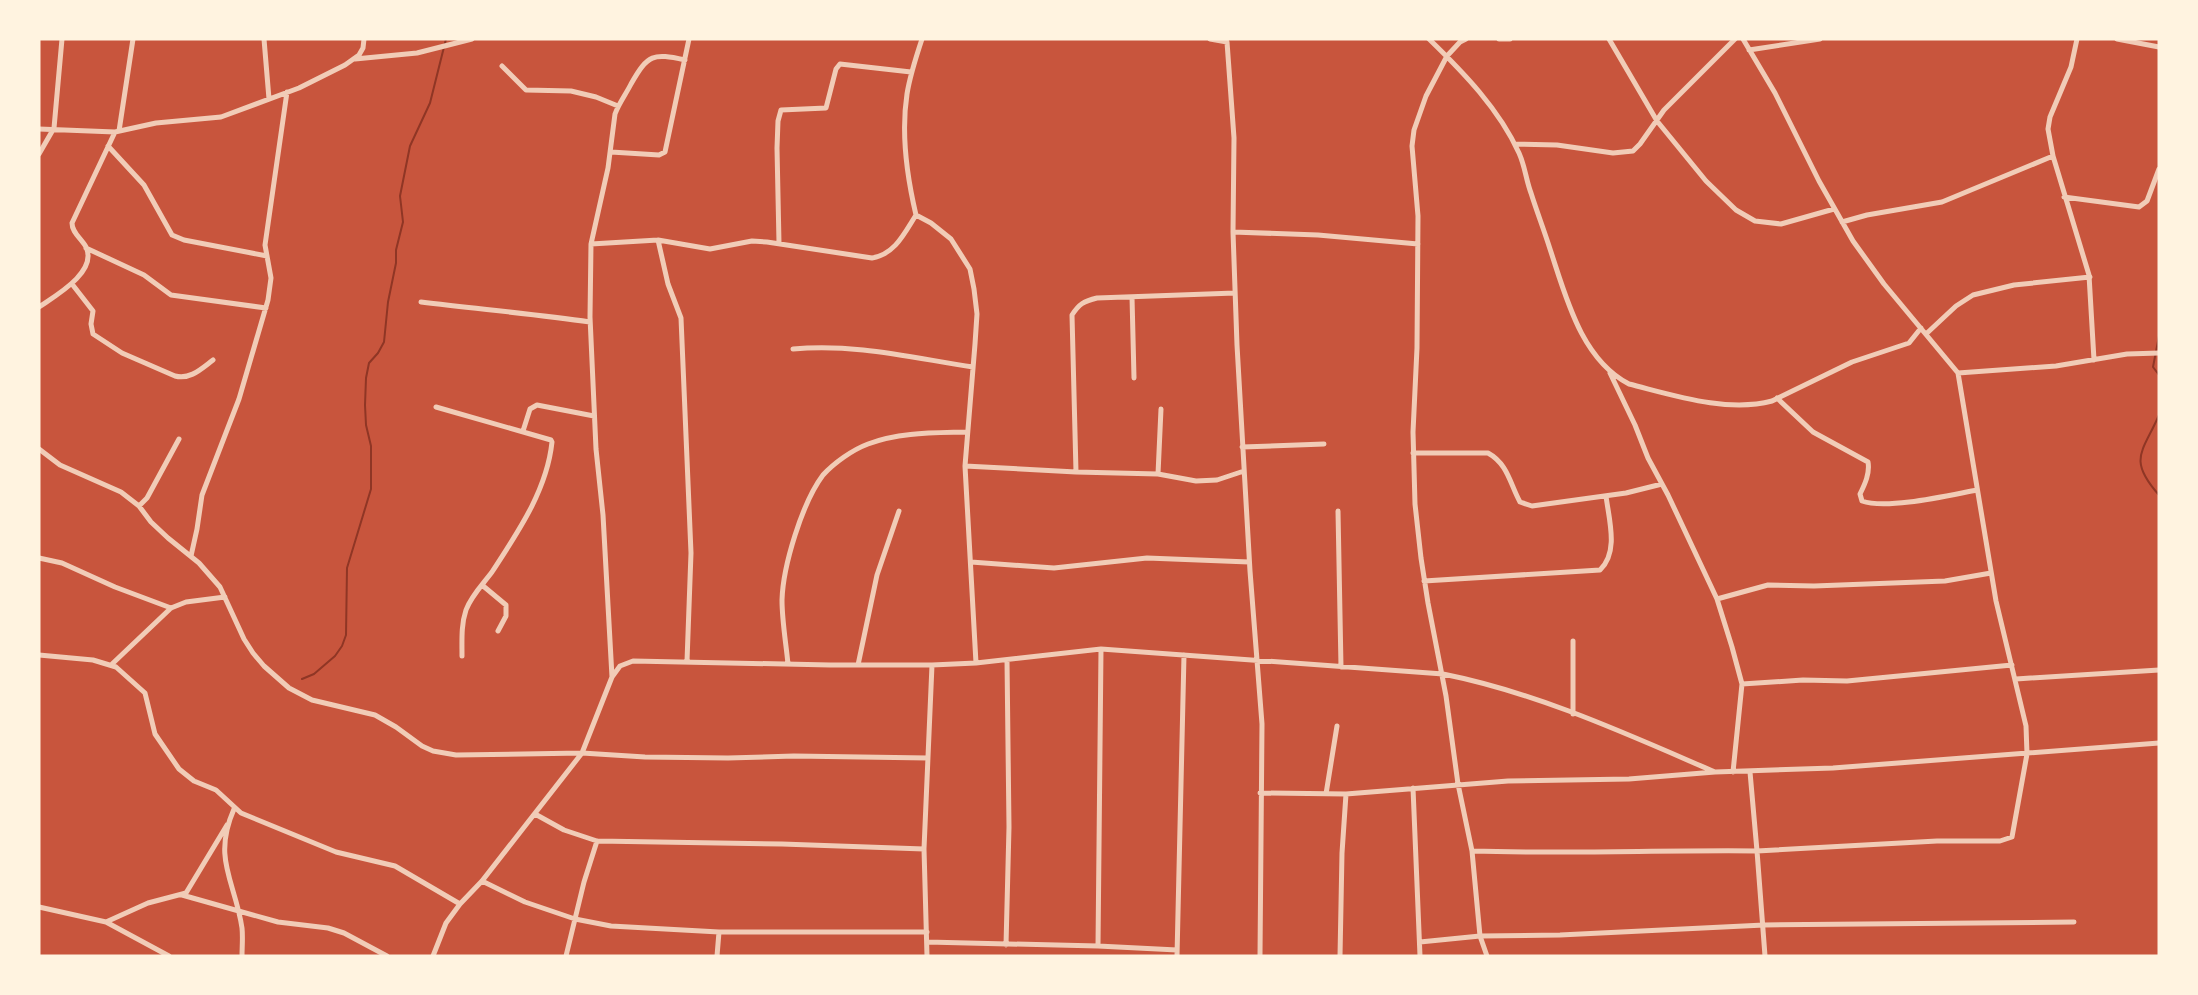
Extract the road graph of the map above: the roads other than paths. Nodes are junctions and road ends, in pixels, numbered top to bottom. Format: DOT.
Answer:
graph roads {
  1 [pos="62,39"];
  2 [pos="133,39"];
  3 [pos="264,39"];
  4 [pos="364,39"];
  5 [pos="472,39"];
  6 [pos="689,39"];
  7 [pos="922,39"];
  8 [pos="1210,39"];
  9 [pos="1429,39"];
  10 [pos="1466,39"];
  11 [pos="1499,39"];
  12 [pos="1510,39"];
  13 [pos="1609,39"];
  14 [pos="1735,39"];
  15 [pos="1743,39"];
  16 [pos="1820,39"];
  17 [pos="2077,39"];
  18 [pos="2117,39"];
  19 [pos="1227,40"];
  20 [pos="2159,47"];
  21 [pos="1749,50"];
  22 [pos="1447,56"];
  23 [pos="354,59"];
  24 [pos="685,60"];
  25 [pos="502,66"];
  26 [pos="911,72"];
  27 [pos="287,92"];
  28 [pos="269,99"];
  29 [pos="618,106"];
  30 [pos="1657,121"];
  31 [pos="54,128"];
  32 [pos="39,129"];
  33 [pos="117,131"];
  34 [pos="1515,144"];
  35 [pos="108,146"];
  36 [pos="611,152"];
  37 [pos="39,154"];
  38 [pos="2053,156"];
  39 [pos="2159,169"];
  40 [pos="2064,197"];
  41 [pos="1834,209"];
  42 [pos="916,215"];
  43 [pos="1842,222"];
  44 [pos="1233,232"];
  45 [pos="658,240"];
  46 [pos="779,243"];
  47 [pos="591,244"];
  48 [pos="1418,244"];
  49 [pos="86,248"];
  50 [pos="267,256"];
  51 [pos="2090,277"];
  52 [pos="72,284"];
  53 [pos="1235,293"];
  54 [pos="1132,297"];
  55 [pos="421,302"];
  56 [pos="39,308"];
  57 [pos="266,308"];
  58 [pos="590,322"];
  59 [pos="1921,328"];
  60 [pos="1926,334"];
  61 [pos="794,349"];
  62 [pos="2159,352"];
  63 [pos="213,360"];
  64 [pos="2094,360"];
  65 [pos="973,367"];
  66 [pos="1610,372"];
  67 [pos="1958,373"];
  68 [pos="1134,378"];
  69 [pos="1777,398"];
  70 [pos="436,406"];
  71 [pos="1161,409"];
  72 [pos="594,416"];
  73 [pos="523,431"];
  74 [pos="967,432"];
  75 [pos="179,439"];
  76 [pos="1324,444"];
  77 [pos="1242,447"];
  78 [pos="39,449"];
  79 [pos="1413,453"];
  80 [pos="965,466"];
  81 [pos="1244,471"];
  82 [pos="1076,472"];
  83 [pos="1158,474"];
  84 [pos="1662,483"];
  85 [pos="1977,490"];
  86 [pos="1606,496"];
  87 [pos="139,506"];
  88 [pos="898,511"];
  89 [pos="1338,511"];
  90 [pos="191,556"];
  91 [pos="39,558"];
  92 [pos="970,562"];
  93 [pos="1249,562"];
  94 [pos="1991,573"];
  95 [pos="1424,581"];
  96 [pos="482,585"];
  97 [pos="225,597"];
  98 [pos="1718,599"];
  99 [pos="171,608"];
  100 [pos="498,631"];
  101 [pos="1572,641"];
  102 [pos="1101,649"];
  103 [pos="39,655"];
  104 [pos="1184,655"];
  105 [pos="462,656"];
  106 [pos="1007,660"];
  107 [pos="687,661"];
  108 [pos="1257,662"];
  109 [pos="976,663"];
  110 [pos="111,664"];
  111 [pos="788,664"];
  112 [pos="858,665"];
  113 [pos="932,665"];
  114 [pos="2012,665"];
  115 [pos="1341,667"];
  116 [pos="2159,670"];
  117 [pos="1443,674"];
  118 [pos="612,677"];
  119 [pos="2016,679"];
  120 [pos="1742,684"];
  121 [pos="1574,714"];
  122 [pos="1337,726"];
  123 [pos="2159,743"];
  124 [pos="582,753"];
  125 [pos="2027,754"];
  126 [pos="928,758"];
  127 [pos="1750,771"];
  128 [pos="1715,772"];
  129 [pos="1733,772"];
  130 [pos="1458,784"];
  131 [pos="1413,788"];
  132 [pos="1260,793"];
  133 [pos="1326,794"];
  134 [pos="1346,794"];
  135 [pos="234,809"];
  136 [pos="535,814"];
  137 [pos="227,825"];
  138 [pos="597,842"];
  139 [pos="924,849"];
  140 [pos="1472,851"];
  141 [pos="1757,851"];
  142 [pos="482,881"];
  143 [pos="182,895"];
  144 [pos="460,904"];
  145 [pos="39,907"];
  146 [pos="238,912"];
  147 [pos="575,919"];
  148 [pos="106,922"];
  149 [pos="2074,922"];
  150 [pos="1764,925"];
  151 [pos="719,932"];
  152 [pos="927,932"];
  153 [pos="1480,936"];
  154 [pos="927,942"];
  155 [pos="1420,942"];
  156 [pos="1006,945"];
  157 [pos="1098,946"];
  158 [pos="1177,953"];
  159 [pos="169,956"];
  160 [pos="242,956"];
  161 [pos="387,956"];
  162 [pos="433,956"];
  163 [pos="566,956"];
  164 [pos="717,956"];
  165 [pos="927,956"];
  166 [pos="1260,956"];
  167 [pos="1340,956"];
  168 [pos="1420,956"];
  169 [pos="1487,956"];
  170 [pos="1765,956"];
  1 -- 31 [label="street"];
  2 -- 33 [label="street"];
  3 -- 28 [label="street"];
  4 -- 23 [label="street"];
  5 -- 23 [label="street"];
  6 -- 24 [label="street"];
  7 -- 26 [label="street"];
  8 -- 19 [label="street"];
  9 -- 22 [label="street"];
  10 -- 22 [label="street"];
  11 -- 12 [label="street"];
  13 -- 30 [label="street"];
  14 -- 30 [label="street"];
  15 -- 21 [label="street"];
  16 -- 21 [label="street"];
  17 -- 38 [label="street"];
  18 -- 20 [label="street"];
  19 -- 44 [label="street"];
  21 -- 41 [label="street"];
  22 -- 34 [label="street"];
  22 -- 48 [label="street"];
  23 -- 27 [label="street"];
  24 -- 29 [label="street"];
  24 -- 36 [label="street"];
  25 -- 29 [label="street"];
  26 -- 42 [label="street"];
  26 -- 46 [label="street"];
  27 -- 28 [label="street"];
  27 -- 50 [label="street"];
  28 -- 33 [label="street"];
  29 -- 36 [label="street"];
  30 -- 34 [label="street"];
  30 -- 41 [label="street"];
  31 -- 32 [label="street"];
  31 -- 33 [label="street"];
  31 -- 37 [label="street"];
  33 -- 35 [label="street"];
  34 -- 66 [label="street"];
  35 -- 49 [label="street"];
  35 -- 50 [label="street"];
  36 -- 47 [label="street"];
  38 -- 40 [label="street"];
  38 -- 43 [label="street"];
  39 -- 40 [label="street"];
  40 -- 51 [label="street"];
  41 -- 43 [label="street"];
  42 -- 46 [label="street"];
  42 -- 65 [label="street"];
  43 -- 59 [label="street"];
  44 -- 48 [label="street"];
  44 -- 53 [label="street"];
  45 -- 46 [label="street"];
  45 -- 47 [label="street"];
  45 -- 107 [label="street"];
  47 -- 58 [label="street"];
  48 -- 79 [label="street"];
  49 -- 52 [label="street"];
  49 -- 57 [label="street"];
  50 -- 57 [label="street"];
  51 -- 60 [label="street"];
  51 -- 64 [label="street"];
  52 -- 56 [label="street"];
  52 -- 63 [label="street"];
  53 -- 54 [label="street"];
  53 -- 77 [label="street"];
  54 -- 68 [label="street"];
  54 -- 82 [label="street"];
  55 -- 58 [label="street"];
  57 -- 90 [label="street"];
  58 -- 72 [label="street"];
  59 -- 60 [label="street"];
  59 -- 69 [label="street"];
  60 -- 67 [label="street"];
  61 -- 65 [label="street"];
  62 -- 64 [label="street"];
  64 -- 67 [label="street"];
  65 -- 74 [label="street"];
  66 -- 69 [label="street"];
  66 -- 84 [label="street"];
  67 -- 85 [label="street"];
  69 -- 85 [label="street"];
  70 -- 73 [label="street"];
  71 -- 83 [label="street"];
  72 -- 73 [label="street"];
  72 -- 118 [label="street"];
  73 -- 96 [label="street"];
  74 -- 80 [label="street"];
  74 -- 111 [label="street"];
  75 -- 87 [label="street"];
  76 -- 77 [label="street"];
  77 -- 81 [label="street"];
  78 -- 87 [label="street"];
  79 -- 86 [label="street"];
  79 -- 95 [label="street"];
  80 -- 82 [label="street"];
  80 -- 92 [label="street"];
  81 -- 83 [label="street"];
  81 -- 93 [label="street"];
  82 -- 83 [label="street"];
  84 -- 86 [label="street"];
  84 -- 98 [label="street"];
  85 -- 94 [label="street"];
  86 -- 95 [label="street"];
  87 -- 90 [label="street"];
  88 -- 112 [label="street"];
  89 -- 115 [label="street"];
  90 -- 97 [label="street"];
  91 -- 99 [label="street"];
  92 -- 93 [label="street"];
  92 -- 109 [label="street"];
  93 -- 108 [label="street"];
  94 -- 98 [label="street"];
  94 -- 114 [label="street"];
  95 -- 117 [label="street"];
  96 -- 100 [label="street"];
  96 -- 105 [label="street"];
  97 -- 99 [label="street"];
  97 -- 124 [label="street"];
  98 -- 120 [label="street"];
  99 -- 110 [label="street"];
  101 -- 121 [label="street"];
  102 -- 104 [label="street"];
  102 -- 106 [label="street"];
  102 -- 157 [label="street"];
  103 -- 110 [label="street"];
  104 -- 108 [label="street"];
  104 -- 158 [label="street"];
  106 -- 109 [label="street"];
  106 -- 156 [label="street"];
  107 -- 111 [label="street"];
  107 -- 118 [label="street"];
  108 -- 115 [label="street"];
  108 -- 132 [label="street"];
  109 -- 113 [label="street"];
  110 -- 135 [label="street"];
  111 -- 112 [label="street"];
  112 -- 113 [label="street"];
  113 -- 126 [label="street"];
  114 -- 119 [label="street"];
  114 -- 120 [label="street"];
  115 -- 117 [label="street"];
  116 -- 119 [label="street"];
  117 -- 121 [label="street"];
  117 -- 130 [label="street"];
  118 -- 124 [label="street"];
  119 -- 125 [label="street"];
  120 -- 129 [label="street"];
  121 -- 128 [label="street"];
  122 -- 133 [label="street"];
  123 -- 125 [label="street"];
  124 -- 126 [label="street"];
  124 -- 136 [label="street"];
  125 -- 127 [label="street"];
  125 -- 141 [label="street"];
  126 -- 139 [label="street"];
  127 -- 129 [label="street"];
  127 -- 141 [label="street"];
  128 -- 129 [label="street"];
  128 -- 130 [label="street"];
  130 -- 131 [label="street"];
  130 -- 140 [label="street"];
  131 -- 134 [label="street"];
  131 -- 155 [label="street"];
  132 -- 133 [label="street"];
  132 -- 166 [label="street"];
  133 -- 134 [label="street"];
  134 -- 167 [label="street"];
  135 -- 137 [label="street"];
  135 -- 144 [label="street"];
  136 -- 138 [label="street"];
  136 -- 142 [label="street"];
  137 -- 143 [label="street"];
  137 -- 146 [label="street"];
  138 -- 139 [label="street"];
  138 -- 147 [label="street"];
  139 -- 152 [label="street"];
  140 -- 141 [label="street"];
  140 -- 153 [label="street"];
  141 -- 150 [label="street"];
  142 -- 144 [label="street"];
  142 -- 147 [label="street"];
  143 -- 146 [label="street"];
  143 -- 148 [label="street"];
  144 -- 162 [label="street"];
  145 -- 148 [label="street"];
  146 -- 160 [label="street"];
  146 -- 161 [label="street"];
  147 -- 151 [label="street"];
  147 -- 163 [label="street"];
  148 -- 159 [label="street"];
  149 -- 150 [label="street"];
  150 -- 153 [label="street"];
  150 -- 170 [label="street"];
  151 -- 152 [label="street"];
  151 -- 164 [label="street"];
  152 -- 154 [label="street"];
  153 -- 155 [label="street"];
  153 -- 169 [label="street"];
  154 -- 156 [label="street"];
  154 -- 165 [label="street"];
  155 -- 168 [label="street"];
  156 -- 157 [label="street"];
  157 -- 158 [label="street"];
}
